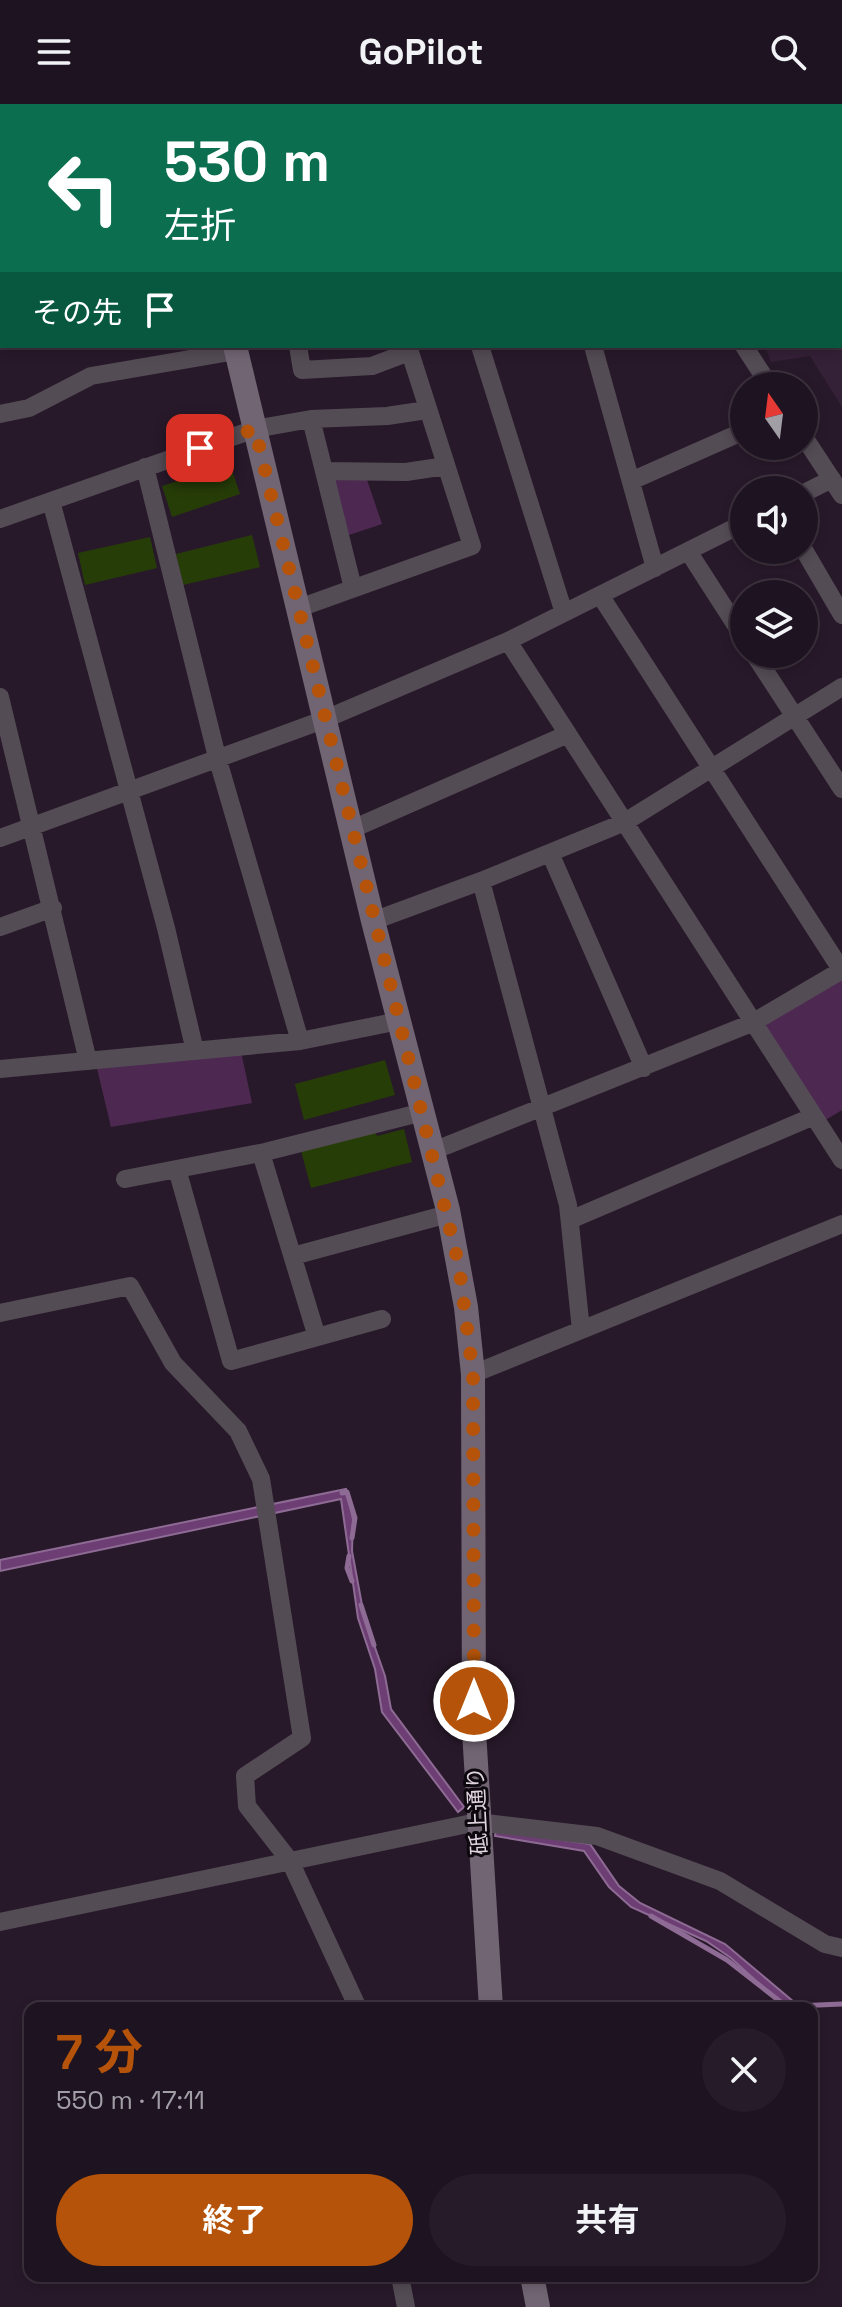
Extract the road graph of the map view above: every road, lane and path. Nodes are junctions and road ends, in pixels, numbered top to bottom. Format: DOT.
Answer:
graph roads {
  1 [pos="236,348"];
  2 [pos="298,348"];
  3 [pos="481,348"];
  4 [pos="594,348"];
  5 [pos="745,348"];
  6 [pos="409,349"];
  7 [pos="761,372"];
  8 [pos="427,410"];
  9 [pos="0,414"];
  10 [pos="311,419"];
  11 [pos="255,429"];
  12 [pos="730,437"];
  13 [pos="818,458"];
  14 [pos="446,466"];
  15 [pos="145,467"];
  16 [pos="324,471"];
  17 [pos="631,481"];
  18 [pos="837,487"];
  19 [pos="51,501"];
  20 [pos="0,519"];
  21 [pos="730,530"];
  22 [pos="688,551"];
  23 [pos="812,564"];
  24 [pos="655,568"];
  25 [pos="353,588"];
  26 [pos="600,595"];
  27 [pos="299,608"];
  28 [pos="564,613"];
  29 [pos="842,615"];
  30 [pos="730,616"];
  31 [pos="508,641"];
  32 [pos="763,668"];
  33 [pos="842,687"];
  34 [pos="0,697"];
  35 [pos="795,717"];
  36 [pos="323,720"];
  37 [pos="568,734"];
  38 [pos="217,757"];
  39 [pos="710,769"];
  40 [pos="127,788"];
  41 [pos="842,789"];
  42 [pos="625,822"];
  43 [pos="33,825"];
  44 [pos="350,830"];
  45 [pos="0,838"];
  46 [pos="550,853"];
  47 [pos="481,881"];
  48 [pos="53,908"];
  49 [pos="373,921"];
  50 [pos="0,927"];
  51 [pos="842,971"];
  52 [pos="399,1021"];
  53 [pos="752,1023"];
  54 [pos="300,1041"];
  55 [pos="195,1051"];
  56 [pos="88,1061"];
  57 [pos="644,1068"];
  58 [pos="0,1069"];
  59 [pos="543,1110"];
  60 [pos="423,1112"];
  61 [pos="814,1116"];
  62 [pos="433,1151"];
  63 [pos="261,1153"];
  64 [pos="842,1160"];
  65 [pos="177,1169"];
  66 [pos="125,1179"];
  67 [pos="448,1214"];
  68 [pos="570,1220"];
  69 [pos="842,1224"];
  70 [pos="293,1256"];
  71 [pos="0,1313"];
  72 [pos="382,1319"];
  73 [pos="581,1330"];
  74 [pos="317,1337"];
  75 [pos="473,1374"];
  76 [pos="477,1822"];
  77 [pos="290,1861"];
  78 [pos="0,1922"];
  79 [pos="842,1948"];
  80 [pos="355,2002"];
  81 [pos="491,2002"];
  82 [pos="401,2282"];
  83 [pos="533,2282"];
  84 [pos="406,2307"];
  85 [pos="538,2307"];
  1 -- 9 [label="street"];
  1 -- 11 [label="street, 砥上通り"];
  2 -- 6 [label="street"];
  3 -- 28 [label="street"];
  4 -- 17 [label="street"];
  5 -- 7 [label="street"];
  6 -- 8 [label="street"];
  8 -- 10 [label="street"];
  8 -- 14 [label="street"];
  10 -- 11 [label="street"];
  10 -- 16 [label="street"];
  11 -- 15 [label="street"];
  11 -- 27 [label="street, 砥上通り"];
  12 -- 17 [label="street"];
  13 -- 18 [label="street"];
  14 -- 16 [label="street"];
  14 -- 25 [label="street"];
  15 -- 19 [label="street"];
  15 -- 38 [label="street"];
  16 -- 25 [label="street"];
  17 -- 24 [label="street"];
  19 -- 20 [label="street"];
  19 -- 40 [label="street"];
  21 -- 22 [label="street"];
  22 -- 24 [label="street"];
  22 -- 30 [label="street"];
  23 -- 29 [label="street"];
  24 -- 26 [label="street"];
  25 -- 27 [label="street"];
  26 -- 28 [label="street"];
  26 -- 39 [label="street"];
  27 -- 36 [label="street, 砥上通り"];
  28 -- 31 [label="street"];
  31 -- 36 [label="street"];
  31 -- 37 [label="street"];
  32 -- 35 [label="street"];
  33 -- 35 [label="street"];
  34 -- 43 [label="street"];
  35 -- 39 [label="street"];
  35 -- 41 [label="street"];
  36 -- 38 [label="street"];
  36 -- 44 [label="street, 砥上通り"];
  37 -- 42 [label="street"];
  37 -- 44 [label="street"];
  38 -- 40 [label="street"];
  38 -- 54 [label="street"];
  39 -- 42 [label="street"];
  39 -- 51 [label="street"];
  40 -- 43 [label="street"];
  40 -- 55 [label="street"];
  42 -- 46 [label="street"];
  42 -- 53 [label="street"];
  43 -- 45 [label="street"];
  43 -- 48 [label="street"];
  44 -- 49 [label="street, 砥上通り"];
  46 -- 47 [label="street"];
  46 -- 57 [label="street"];
  47 -- 49 [label="street"];
  47 -- 59 [label="street"];
  48 -- 50 [label="street"];
  48 -- 56 [label="street"];
  49 -- 52 [label="street, 砥上通り"];
  51 -- 53 [label="street"];
  52 -- 54 [label="street"];
  52 -- 60 [label="street, 砥上通り"];
  53 -- 57 [label="street"];
  53 -- 61 [label="street"];
  54 -- 55 [label="street"];
  55 -- 56 [label="street"];
  56 -- 58 [label="street"];
  57 -- 59 [label="street"];
  59 -- 62 [label="street"];
  59 -- 68 [label="street"];
  60 -- 62 [label="street, 砥上通り"];
  60 -- 63 [label="street"];
  61 -- 64 [label="street"];
  61 -- 68 [label="street"];
  62 -- 67 [label="street, 砥上通り"];
  63 -- 65 [label="street"];
  63 -- 70 [label="street"];
  65 -- 66 [label="street"];
  65 -- 74 [label="street"];
  67 -- 70 [label="street"];
  67 -- 75 [label="street, 砥上通り"];
  68 -- 73 [label="street"];
  69 -- 73 [label="street"];
  70 -- 74 [label="street"];
  71 -- 77 [label="street"];
  72 -- 74 [label="street"];
  73 -- 75 [label="street"];
  75 -- 76 [label="street, 砥上通り"];
  76 -- 77 [label="street"];
  76 -- 79 [label="street"];
  76 -- 81 [label="street, 砥上通り"];
  77 -- 78 [label="street"];
  77 -- 80 [label="street"];
  82 -- 84 [label="street"];
  83 -- 85 [label="street"];
}
